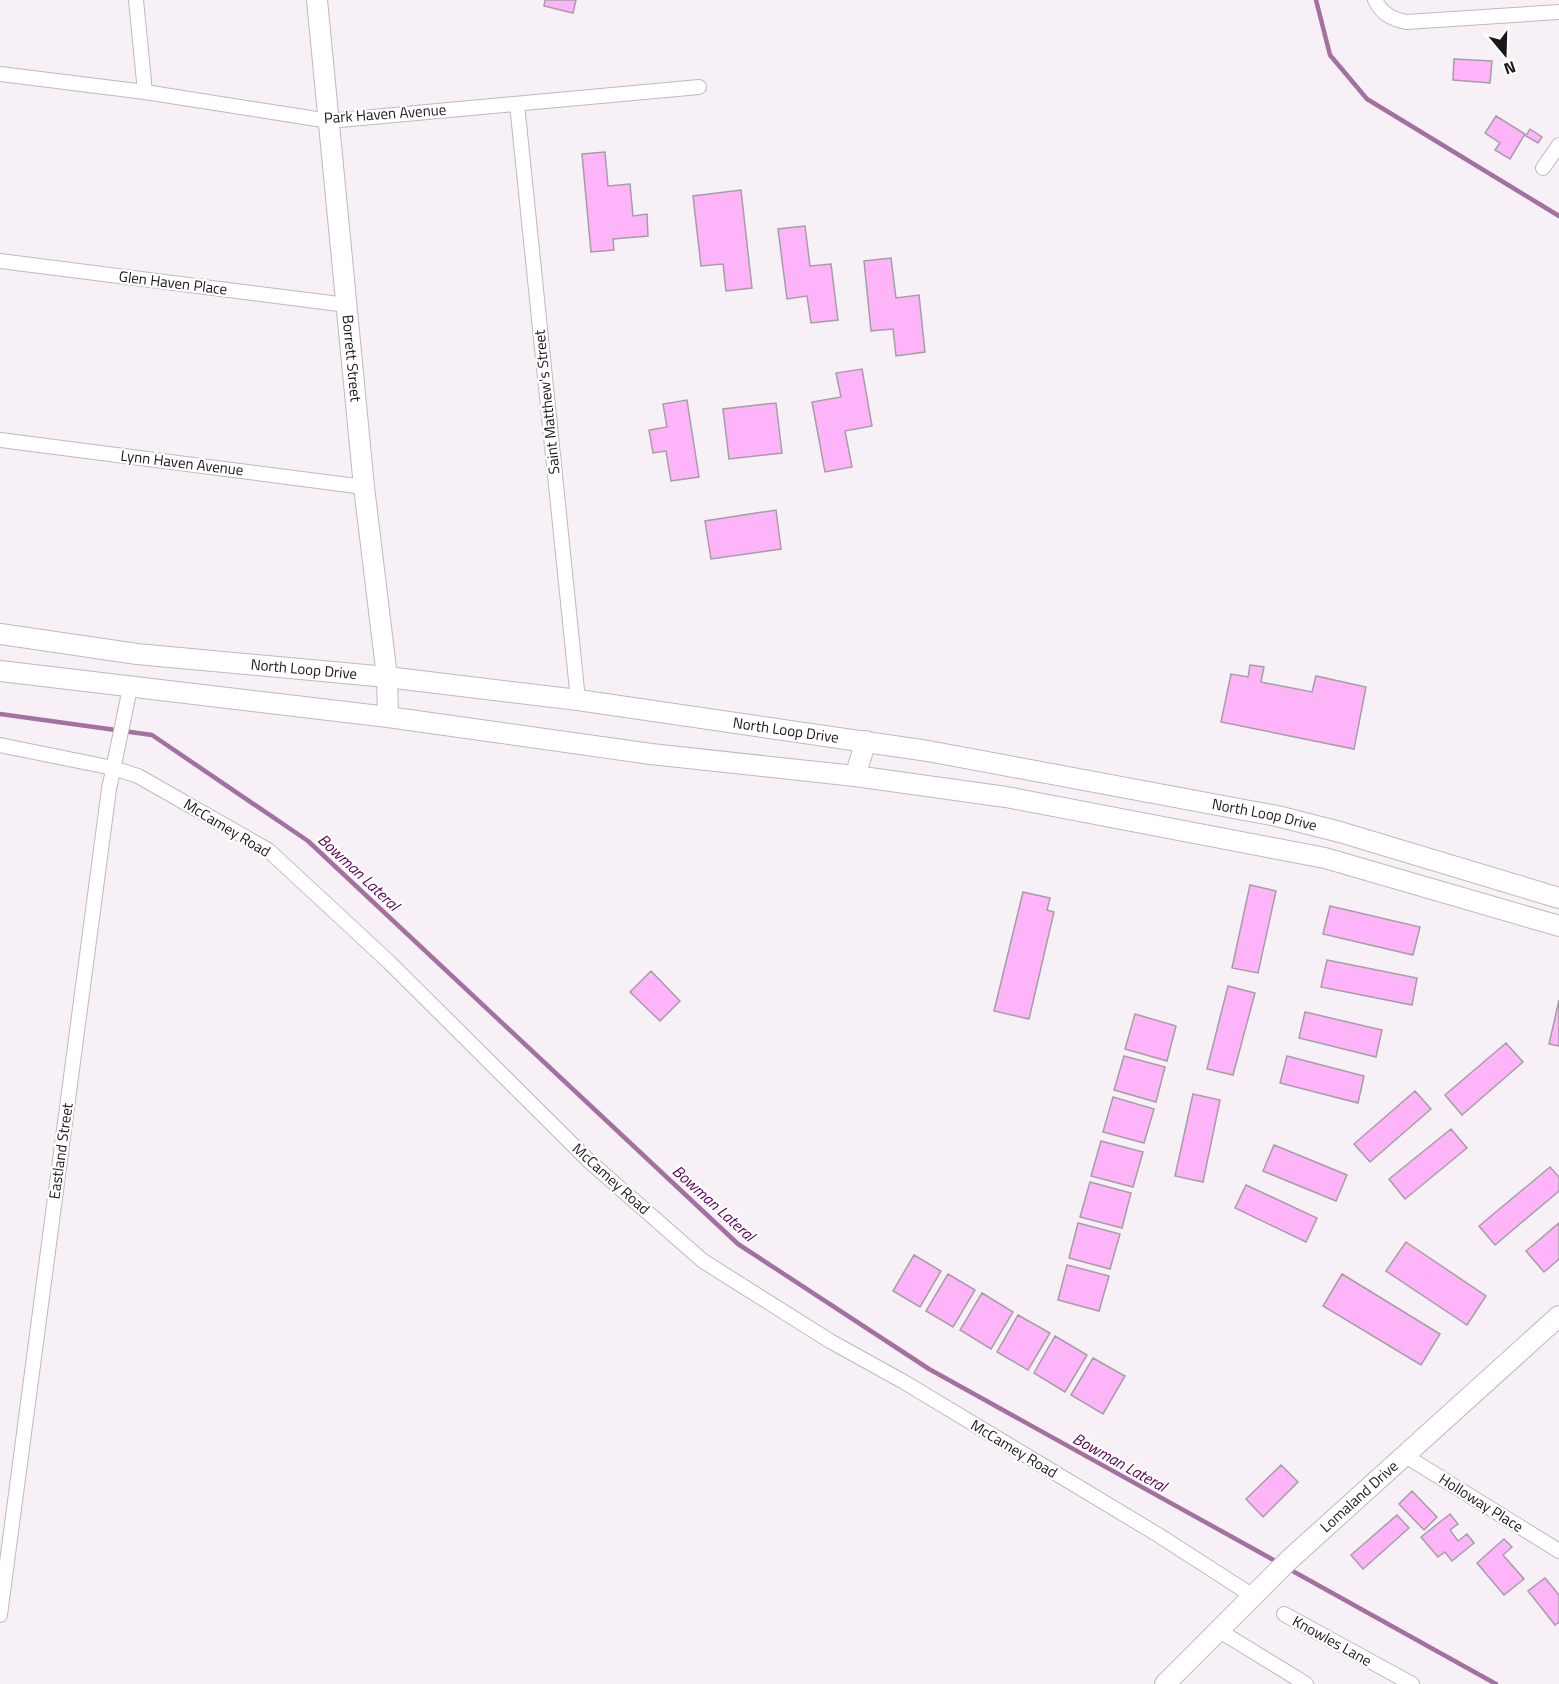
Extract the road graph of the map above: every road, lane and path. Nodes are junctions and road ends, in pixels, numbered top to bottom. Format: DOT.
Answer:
graph roads {
  1 [pos="136,0"];
  2 [pos="317,0"];
  3 [pos="1375,0"];
  4 [pos="1559,12"];
  5 [pos="0,74"];
  6 [pos="699,87"];
  7 [pos="145,92"];
  8 [pos="517,104"];
  9 [pos="329,121"];
  10 [pos="1559,145"];
  11 [pos="1543,168"];
  12 [pos="0,261"];
  13 [pos="347,304"];
  14 [pos="0,440"];
  15 [pos="364,487"];
  16 [pos="0,634"];
  17 [pos="0,671"];
  18 [pos="387,678"];
  19 [pos="130,688"];
  20 [pos="578,700"];
  21 [pos="388,717"];
  22 [pos="866,741"];
  23 [pos="0,745"];
  24 [pos="114,763"];
  25 [pos="855,776"];
  26 [pos="1559,898"];
  27 [pos="1559,926"];
  28 [pos="1559,1316"];
  29 [pos="1404,1455"];
  30 [pos="7,1518"];
  31 [pos="1559,1551"];
  32 [pos="1256,1593"];
  33 [pos="1284,1614"];
  34 [pos="0,1615"];
  35 [pos="1218,1630"];
  36 [pos="1165,1684"];
  37 [pos="1306,1684"];
  38 [pos="1412,1684"];
  1 -- 7 [label="street"];
  2 -- 9 [label="main road, Borrett Street"];
  3 -- 4 [label="street"];
  5 -- 7 [label="street, Park Haven Avenue"];
  6 -- 8 [label="street, Park Haven Avenue"];
  7 -- 9 [label="street, Park Haven Avenue"];
  8 -- 9 [label="street, Park Haven Avenue"];
  8 -- 20 [label="street, Saint Matthew's Street"];
  9 -- 13 [label="main road, Borrett Street"];
  10 -- 11 [label="street"];
  12 -- 13 [label="street, Glen Haven Place"];
  13 -- 15 [label="main road, Borrett Street"];
  14 -- 15 [label="street, Lynn Haven Avenue"];
  15 -- 18 [label="main road, Borrett Street"];
  16 -- 18 [label="main road, North Loop Drive"];
  17 -- 19 [label="main road, North Loop Drive"];
  18 -- 20 [label="main road, North Loop Drive"];
  18 -- 21 [label="main road, Borrett Street"];
  19 -- 21 [label="main road, North Loop Drive"];
  19 -- 24 [label="street, Eastland Street"];
  20 -- 22 [label="main road, North Loop Drive"];
  21 -- 25 [label="main road, North Loop Drive"];
  22 -- 25 [label="main road"];
  22 -- 26 [label="main road, North Loop Drive"];
  23 -- 24 [label="street, McCamey Road"];
  24 -- 30 [label="street, Eastland Street"];
  24 -- 32 [label="street, McCamey Road"];
  25 -- 27 [label="main road, North Loop Drive"];
  28 -- 29 [label="main road, Lomaland Drive"];
  29 -- 31 [label="street, Holloway Place"];
  29 -- 32 [label="main road, Lomaland Drive"];
  30 -- 34 [label="street, Eastland Street"];
  32 -- 35 [label="main road, Lomaland Drive"];
  33 -- 38 [label="street, Knowles Lane"];
  35 -- 36 [label="main road, Lomaland Drive"];
  35 -- 37 [label="street"];
}
